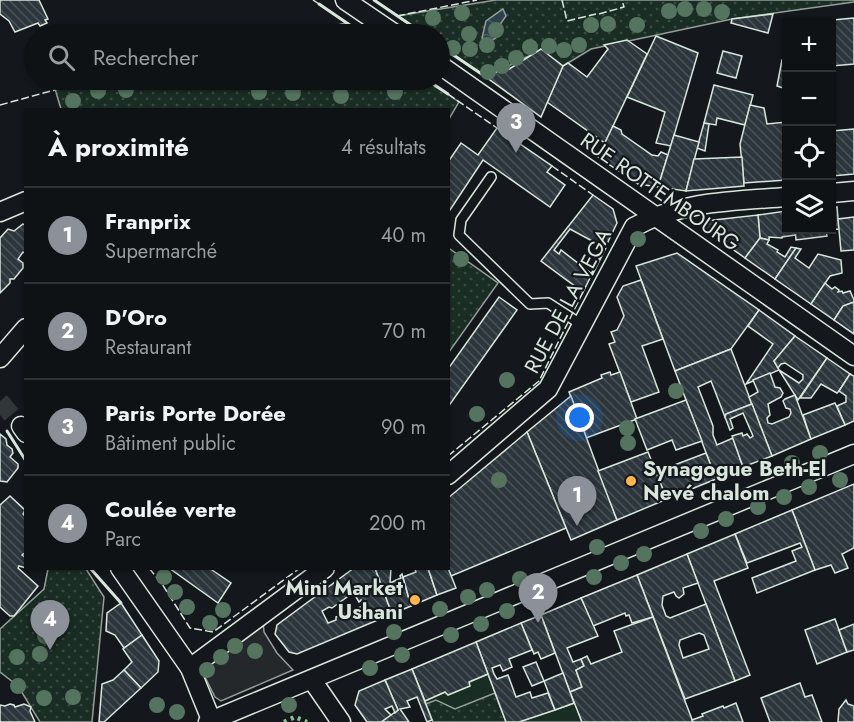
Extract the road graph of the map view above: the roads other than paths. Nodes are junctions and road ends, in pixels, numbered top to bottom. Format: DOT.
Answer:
graph roads {
  1 [pos="345,0"];
  2 [pos="380,24"];
  3 [pos="450,72"];
  4 [pos="492,177"];
  5 [pos="854,191"];
  6 [pos="836,193"];
  7 [pos="782,197"];
  8 [pos="24,202"];
  9 [pos="0,212"];
  10 [pos="654,216"];
  11 [pos="582,325"];
  12 [pos="24,330"];
  13 [pos="854,356"];
  14 [pos="0,358"];
  15 [pos="854,454"];
  16 [pos="450,473"];
  17 [pos="121,570"];
  18 [pos="322,570"];
  19 [pos="190,668"];
  20 [pos="312,680"];
  21 [pos="211,721"];
  22 [pos="341,722"];
  1 -- 2 [label="street"];
  3 -- 10 [label="street, RUE ROTTEMBOURG"];
  4 -- 11 [label="lane"];
  5 -- 6 [label="street"];
  7 -- 10 [label="street, RUE DE LA VEGA"];
  8 -- 9 [label="street"];
  10 -- 11 [label="street, RUE DE LA VEGA"];
  10 -- 13 [label="street, RUE ROTTEMBOURG"];
  11 -- 16 [label="street, RUE DE LA VEGA"];
  12 -- 14 [label="street"];
  15 -- 20 [label="street"];
  17 -- 19 [label="street"];
  18 -- 19 [label="street"];
  19 -- 21 [label="street"];
  20 -- 21 [label="street"];
  20 -- 22 [label="street"];
}
